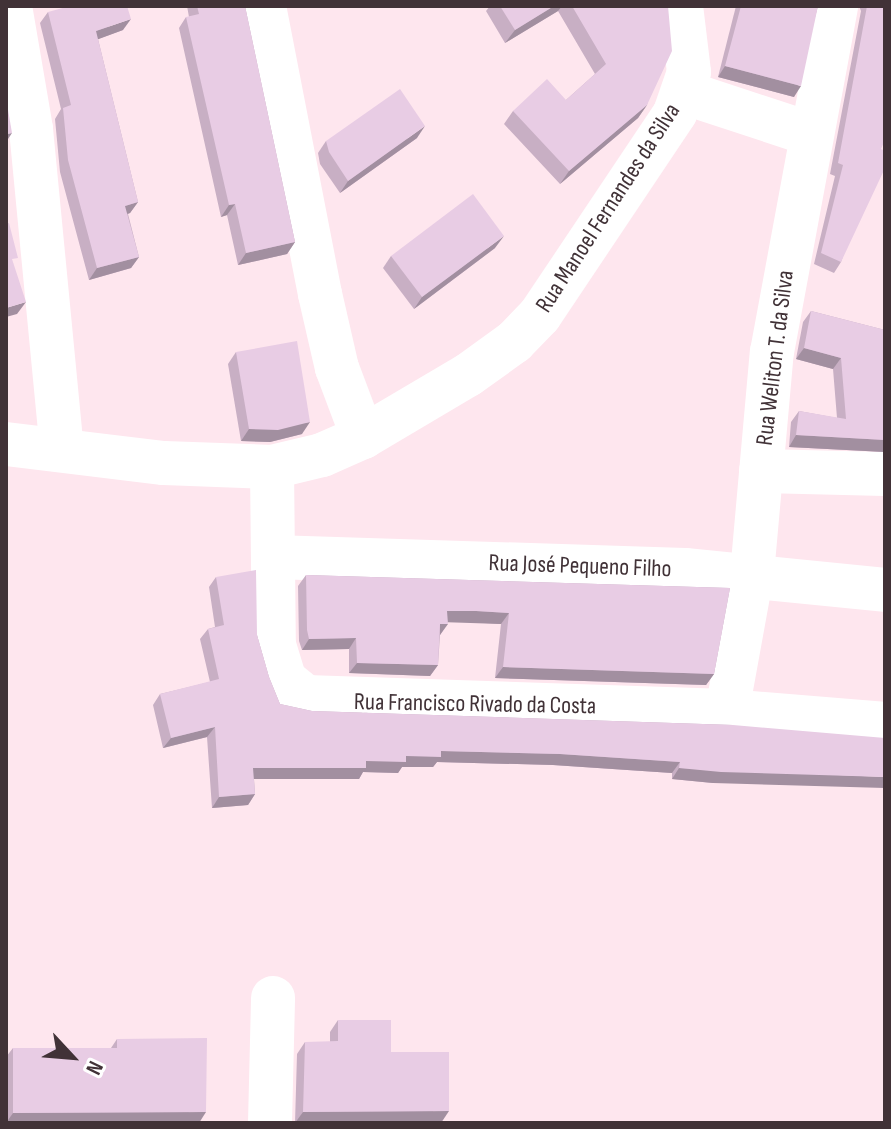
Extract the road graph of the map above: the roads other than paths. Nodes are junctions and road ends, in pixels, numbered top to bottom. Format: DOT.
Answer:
graph roads {
  1 [pos="10,6"];
  2 [pos="264,6"];
  3 [pos="681,6"];
  4 [pos="836,6"];
  5 [pos="683,92"];
  6 [pos="808,133"];
  7 [pos="363,437"];
  8 [pos="6,444"];
  9 [pos="62,449"];
  10 [pos="272,467"];
  11 [pos="761,471"];
  12 [pos="885,474"];
  13 [pos="273,557"];
  14 [pos="752,574"];
  15 [pos="885,590"];
  16 [pos="727,711"];
  17 [pos="885,724"];
  18 [pos="273,998"];
  19 [pos="270,1123"];
  1 -- 9 [label="street"];
  2 -- 7 [label="street"];
  3 -- 5 [label="street, Rua Manoel Fernandes da Silva"];
  4 -- 6 [label="street, Rua Weliton T. da Silva"];
  5 -- 6 [label="street"];
  5 -- 7 [label="street, Rua Manoel Fernandes da Silva"];
  6 -- 11 [label="street, Rua Weliton T. da Silva"];
  7 -- 10 [label="street, Rua Manoel Fernandes da Silva"];
  8 -- 9 [label="street, Rua Manoel Fernandes da Silva"];
  9 -- 10 [label="street, Rua Manoel Fernandes da Silva"];
  10 -- 13 [label="street, Rua Francisco Rivado da Costa"];
  11 -- 12 [label="street"];
  11 -- 14 [label="street, Rua Weliton T. da Silva"];
  13 -- 14 [label="street, Rua José Pequeno Filho"];
  13 -- 16 [label="street, Rua Francisco Rivado da Costa"];
  14 -- 15 [label="street, Rua José Pequeno Filho"];
  14 -- 16 [label="street, Rua Weliton T. da Silva"];
  16 -- 17 [label="street, Rua Francisco Rivado da Costa"];
  18 -- 19 [label="street"];
}
